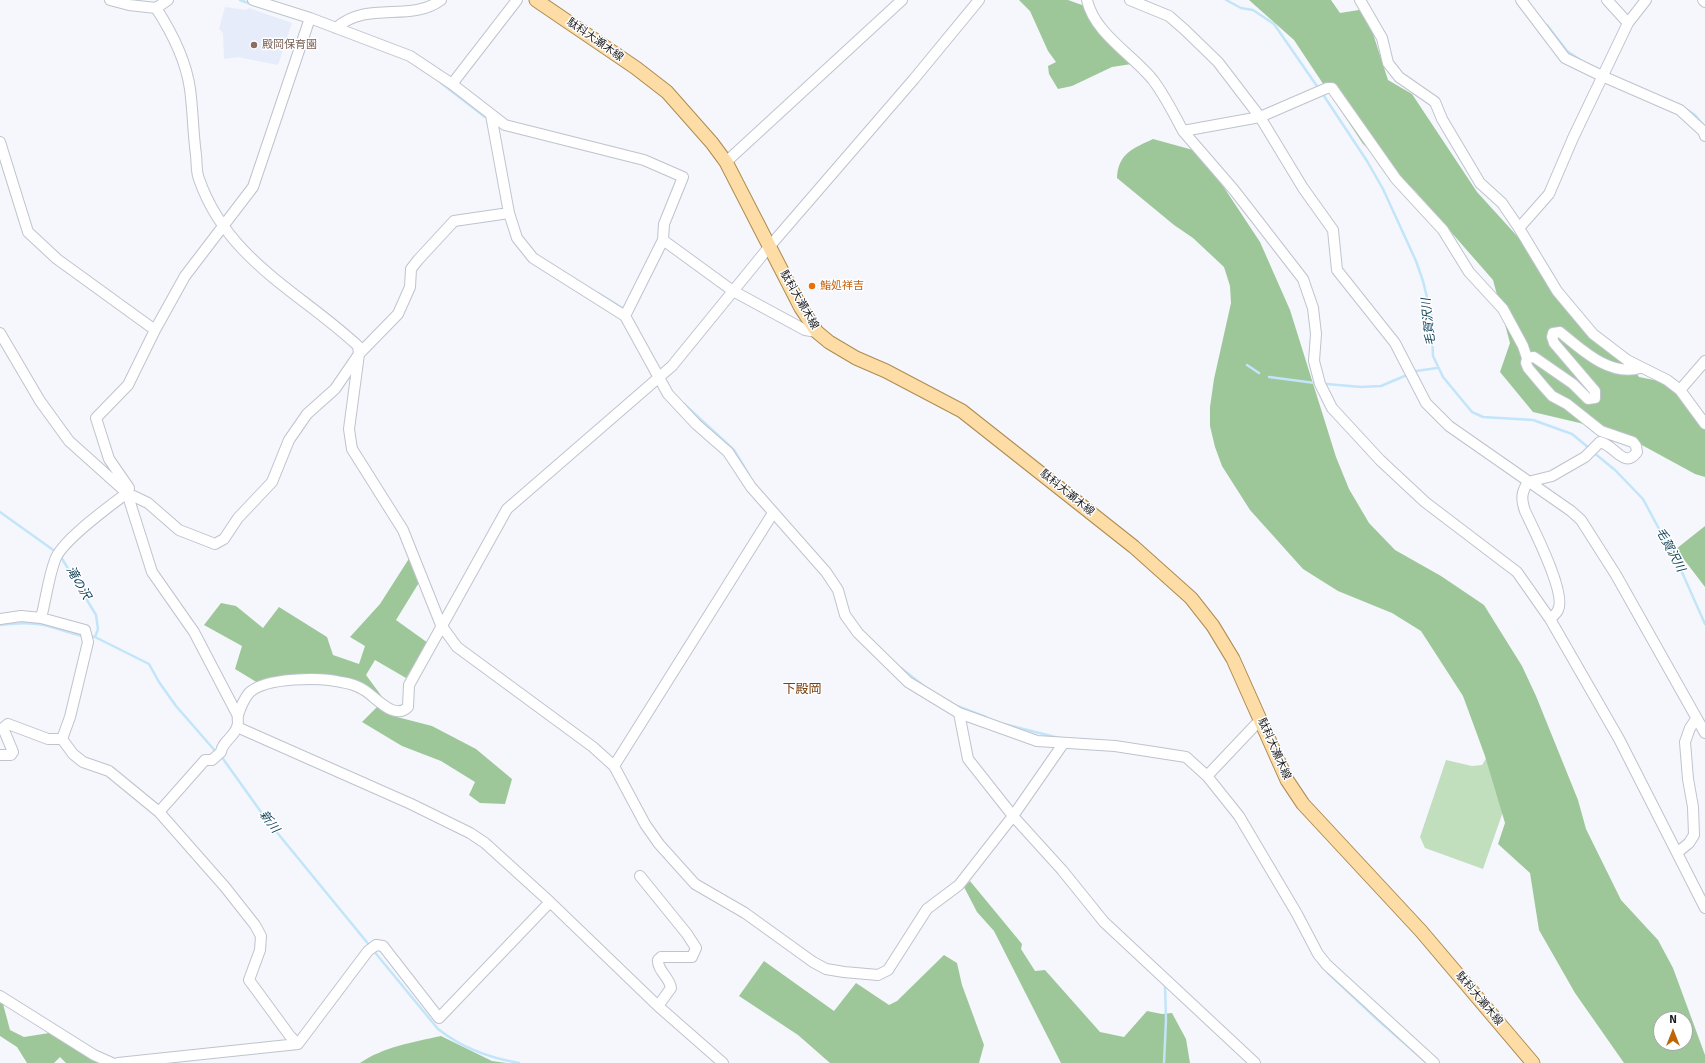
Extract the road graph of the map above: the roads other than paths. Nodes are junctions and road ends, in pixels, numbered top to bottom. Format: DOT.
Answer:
graph roads {
  1 [pos="110,0"];
  2 [pos="168,0"];
  3 [pos="254,0"];
  4 [pos="441,0"];
  5 [pos="517,0"];
  6 [pos="536,0"];
  7 [pos="902,0"];
  8 [pos="979,0"];
  9 [pos="1087,0"];
  10 [pos="1130,0"];
  11 [pos="1360,0"];
  12 [pos="1521,0"];
  13 [pos="1607,0"];
  14 [pos="1646,0"];
  15 [pos="1703,0"];
  16 [pos="1705,2"];
  17 [pos="156,8"];
  18 [pos="310,18"];
  19 [pos="1628,23"];
  20 [pos="336,28"];
  21 [pos="1602,76"];
  22 [pos="452,84"];
  23 [pos="491,115"];
  24 [pos="1260,117"];
  25 [pos="1183,131"];
  26 [pos="1705,136"];
  27 [pos="0,142"];
  28 [pos="726,162"];
  29 [pos="509,213"];
  30 [pos="223,226"];
  31 [pos="1519,228"];
  32 [pos="663,240"];
  33 [pos="769,247"];
  34 [pos="733,291"];
  35 [pos="626,313"];
  36 [pos="155,330"];
  37 [pos="0,332"];
  38 [pos="816,332"];
  39 [pos="359,354"];
  40 [pos="1528,358"];
  41 [pos="1705,361"];
  42 [pos="1640,368"];
  43 [pos="659,376"];
  44 [pos="1680,390"];
  45 [pos="1705,424"];
  46 [pos="1528,482"];
  47 [pos="127,494"];
  48 [pos="773,513"];
  49 [pos="41,618"];
  50 [pos="0,619"];
  51 [pos="1550,619"];
  52 [pos="441,625"];
  53 [pos="958,713"];
  54 [pos="238,716"];
  55 [pos="1261,719"];
  56 [pos="1696,719"];
  57 [pos="237,727"];
  58 [pos="1705,733"];
  59 [pos="62,739"];
  60 [pos="1063,744"];
  61 [pos="0,755"];
  62 [pos="614,766"];
  63 [pos="1207,776"];
  64 [pos="159,812"];
  65 [pos="1013,816"];
  66 [pos="1678,852"];
  67 [pos="640,876"];
  68 [pos="550,902"];
  69 [pos="1705,908"];
  70 [pos="0,996"];
  71 [pos="658,1006"];
  72 [pos="298,1044"];
  73 [pos="112,1063"];
  74 [pos="118,1063"];
  75 [pos="723,1063"];
  76 [pos="1254,1063"];
  77 [pos="1434,1063"];
  78 [pos="1532,1063"];
  1 -- 17 [label="street"];
  2 -- 17 [label="street"];
  3 -- 18 [label="street"];
  4 -- 20 [label="street"];
  5 -- 22 [label="street"];
  6 -- 28 [label="main road, 駄科大瀬木線"];
  7 -- 28 [label="street"];
  8 -- 33 [label="street"];
  9 -- 25 [label="street"];
  10 -- 24 [label="street"];
  11 -- 31 [label="street"];
  12 -- 21 [label="street"];
  13 -- 19 [label="street"];
  14 -- 19 [label="street"];
  15 -- 16 [label="street"];
  17 -- 30 [label="street"];
  18 -- 20 [label="street"];
  18 -- 30 [label="street"];
  19 -- 21 [label="street"];
  20 -- 22 [label="street"];
  21 -- 26 [label="street"];
  21 -- 31 [label="street"];
  22 -- 23 [label="street"];
  23 -- 29 [label="street"];
  23 -- 32 [label="street"];
  24 -- 25 [label="street"];
  24 -- 40 [label="street"];
  24 -- 46 [label="street"];
  25 -- 51 [label="street"];
  27 -- 36 [label="street"];
  28 -- 33 [label="main road, 駄科大瀬木線"];
  29 -- 35 [label="street"];
  29 -- 39 [label="street"];
  30 -- 36 [label="street"];
  30 -- 39 [label="street"];
  31 -- 42 [label="street"];
  32 -- 34 [label="street"];
  32 -- 35 [label="street"];
  33 -- 34 [label="street"];
  33 -- 38 [label="main road, 駄科大瀬木線"];
  34 -- 38 [label="street"];
  34 -- 43 [label="street"];
  35 -- 43 [label="street"];
  36 -- 47 [label="street"];
  37 -- 47 [label="street"];
  38 -- 55 [label="main road, 駄科大瀬木線"];
  39 -- 47 [label="street"];
  39 -- 52 [label="street"];
  40 -- 42 [label="street"];
  40 -- 46 [label="street"];
  41 -- 44 [label="street"];
  42 -- 44 [label="street"];
  43 -- 48 [label="street"];
  43 -- 52 [label="street"];
  44 -- 45 [label="street"];
  46 -- 51 [label="street"];
  46 -- 56 [label="street"];
  47 -- 49 [label="street"];
  47 -- 54 [label="street"];
  48 -- 53 [label="street"];
  48 -- 62 [label="street"];
  49 -- 50 [label="street"];
  49 -- 59 [label="street"];
  51 -- 66 [label="street"];
  52 -- 54 [label="street"];
  52 -- 62 [label="street"];
  53 -- 60 [label="street"];
  53 -- 65 [label="street"];
  54 -- 57 [label="street"];
  55 -- 63 [label="street"];
  55 -- 78 [label="main road, 駄科大瀬木線"];
  56 -- 58 [label="street"];
  56 -- 66 [label="street"];
  57 -- 64 [label="street"];
  57 -- 68 [label="street"];
  59 -- 61 [label="street"];
  59 -- 64 [label="street"];
  60 -- 63 [label="street"];
  60 -- 65 [label="street"];
  62 -- 65 [label="street"];
  63 -- 77 [label="street"];
  64 -- 72 [label="street"];
  65 -- 76 [label="street"];
  66 -- 69 [label="street"];
  67 -- 71 [label="street"];
  68 -- 71 [label="street"];
  68 -- 72 [label="street"];
  70 -- 73 [label="street"];
  71 -- 75 [label="street"];
  72 -- 74 [label="street"];
}
